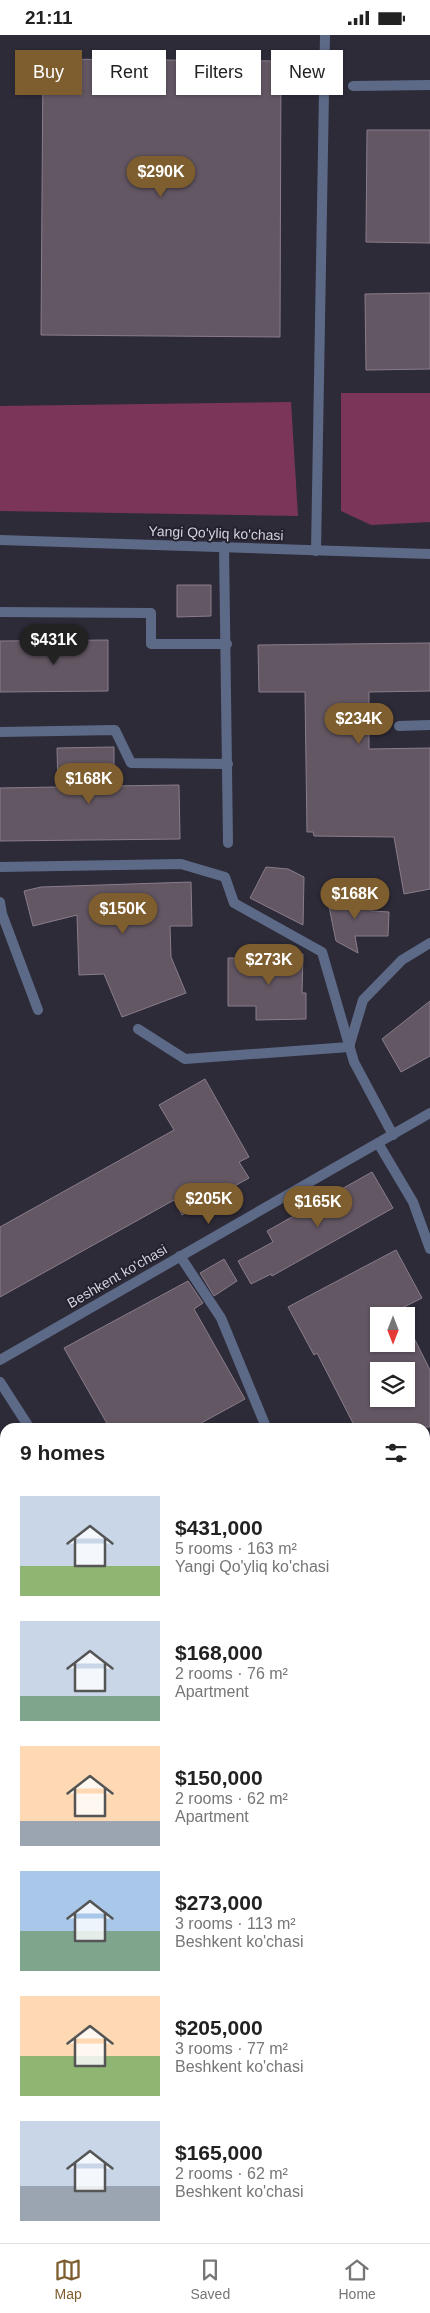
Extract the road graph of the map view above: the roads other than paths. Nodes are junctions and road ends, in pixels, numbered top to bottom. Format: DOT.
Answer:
graph roads {
  1 [pos="325,35"];
  2 [pos="430,85"];
  3 [pos="353,86"];
  4 [pos="0,540"];
  5 [pos="224,547"];
  6 [pos="316,551"];
  7 [pos="430,554"];
  8 [pos="0,612"];
  9 [pos="226,644"];
  10 [pos="430,725"];
  11 [pos="399,726"];
  12 [pos="0,731"];
  13 [pos="228,764"];
  14 [pos="228,843"];
  15 [pos="0,867"];
  16 [pos="0,902"];
  17 [pos="430,943"];
  18 [pos="38,1010"];
  19 [pos="138,1029"];
  20 [pos="349,1047"];
  21 [pos="430,1113"];
  22 [pos="393,1135"];
  23 [pos="378,1143"];
  24 [pos="430,1249"];
  25 [pos="180,1256"];
  26 [pos="0,1360"];
  27 [pos="0,1382"];
  28 [pos="26,1423"];
  29 [pos="264,1423"];
  1 -- 6 [label="street"];
  2 -- 3 [label="street"];
  4 -- 5 [label="street, Yangi Qo'yliq ko'chasi"];
  5 -- 6 [label="street, Yangi Qo'yliq ko'chasi"];
  5 -- 9 [label="street"];
  6 -- 7 [label="street, Yangi Qo'yliq ko'chasi"];
  8 -- 9 [label="street"];
  9 -- 13 [label="street"];
  10 -- 11 [label="street"];
  12 -- 13 [label="street"];
  13 -- 14 [label="street"];
  15 -- 20 [label="street"];
  16 -- 18 [label="street"];
  17 -- 20 [label="street"];
  19 -- 20 [label="street"];
  20 -- 22 [label="street"];
  21 -- 22 [label="street, Beshkent ko'chasi"];
  22 -- 23 [label="street, Beshkent ko'chasi"];
  23 -- 24 [label="street"];
  23 -- 25 [label="street, Beshkent ko'chasi"];
  25 -- 26 [label="street, Beshkent ko'chasi"];
  25 -- 29 [label="street"];
  27 -- 28 [label="street"];
}
